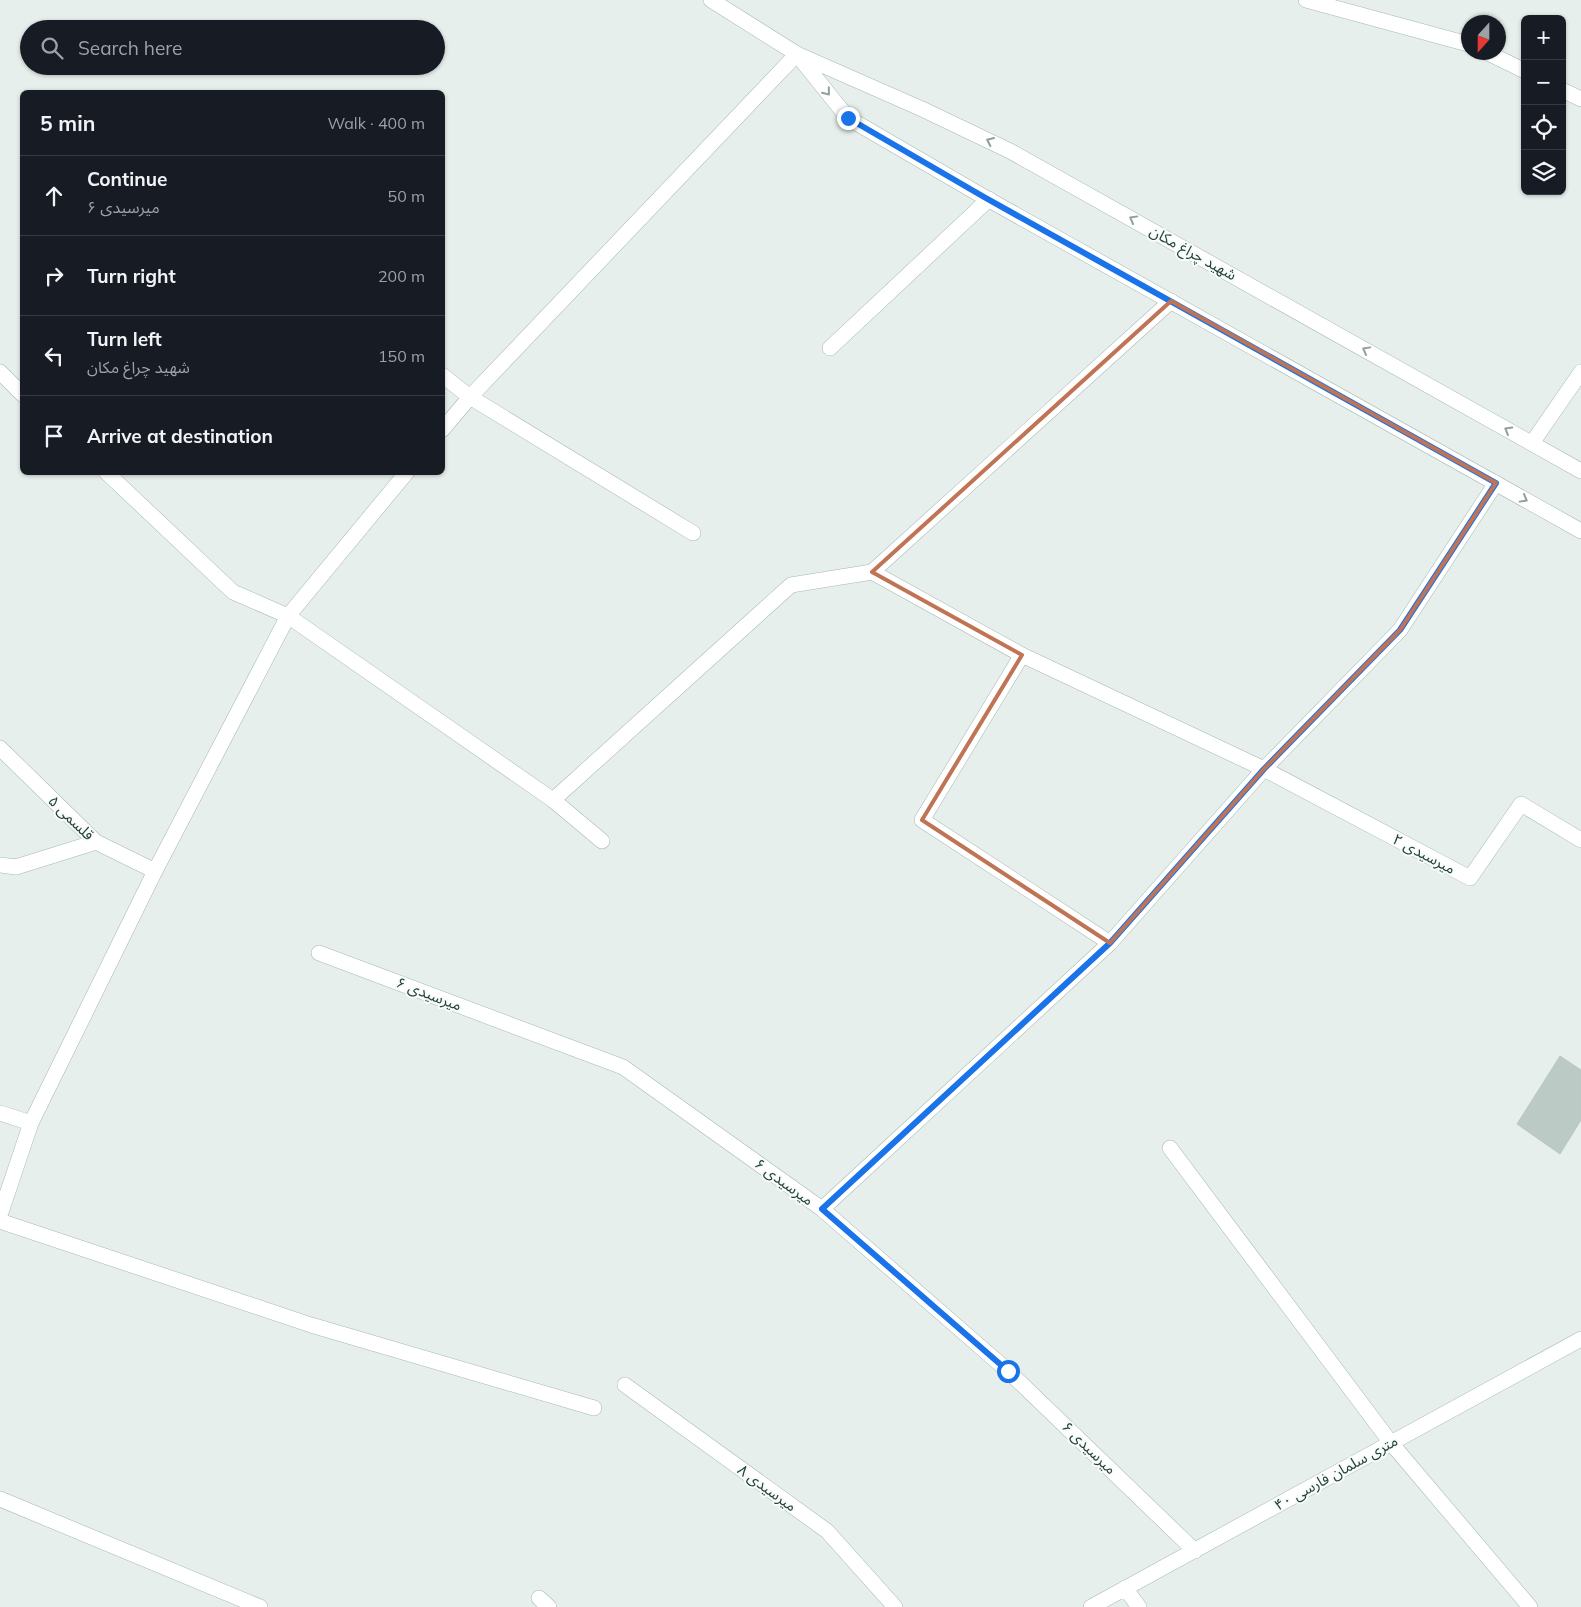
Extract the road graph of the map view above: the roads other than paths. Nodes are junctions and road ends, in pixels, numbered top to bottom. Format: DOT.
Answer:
graph roads {
  1 [pos="711,0"];
  2 [pos="1306,0"];
  3 [pos="1461,42"];
  4 [pos="797,54"];
  5 [pos="1502,60"];
  6 [pos="1521,69"];
  7 [pos="1566,92"];
  8 [pos="1581,99"];
  9 [pos="989,199"];
  10 [pos="1170,301"];
  11 [pos="830,348"];
  12 [pos="0,372"];
  13 [pos="1581,372"];
  14 [pos="445,377"];
  15 [pos="20,392"];
  16 [pos="470,397"];
  17 [pos="445,426"];
  18 [pos="1532,443"];
  19 [pos="1581,470"];
  20 [pos="109,475"];
  21 [pos="405,475"];
  22 [pos="1496,483"];
  23 [pos="1581,531"];
  24 [pos="693,532"];
  25 [pos="872,572"];
  26 [pos="288,616"];
  27 [pos="1022,655"];
  28 [pos="0,748"];
  29 [pos="1264,769"];
  30 [pos="553,800"];
  31 [pos="1581,840"];
  32 [pos="602,841"];
  33 [pos="96,842"];
  34 [pos="0,865"];
  35 [pos="155,871"];
  36 [pos="1110,943"];
  37 [pos="319,953"];
  38 [pos="0,1113"];
  39 [pos="31,1123"];
  40 [pos="1170,1148"];
  41 [pos="822,1209"];
  42 [pos="0,1215"];
  43 [pos="0,1221"];
  44 [pos="1581,1339"];
  45 [pos="625,1384"];
  46 [pos="594,1408"];
  47 [pos="1391,1443"];
  48 [pos="0,1499"];
  49 [pos="1195,1550"];
  50 [pos="1125,1588"];
  51 [pos="260,1607"];
  52 [pos="895,1607"];
  53 [pos="1091,1607"];
  54 [pos="1139,1607"];
  55 [pos="1530,1607"];
  1 -- 4 [label="street, شهید چراغ مکان"];
  2 -- 3 [label="street"];
  4 -- 9 [label="street, شهید چراغ مکان, one-way"];
  4 -- 16 [label="street"];
  18 -- 4 [label="street, شهید چراغ مکان, one-way"];
  5 -- 6 [label="street"];
  7 -- 8 [label="street"];
  9 -- 10 [label="street, شهید چراغ مکان"];
  9 -- 11 [label="street"];
  10 -- 22 [label="street, شهید چراغ مکان"];
  10 -- 25 [label="street"];
  12 -- 15 [label="street"];
  13 -- 18 [label="street"];
  14 -- 16 [label="street"];
  16 -- 17 [label="street"];
  16 -- 24 [label="street"];
  18 -- 19 [label="street, شهید چراغ مکان"];
  20 -- 26 [label="street"];
  21 -- 26 [label="street"];
  22 -- 23 [label="street, شهید چراغ مکان, one-way"];
  22 -- 29 [label="street"];
  25 -- 27 [label="street"];
  25 -- 30 [label="street"];
  26 -- 30 [label="street"];
  26 -- 35 [label="street"];
  27 -- 29 [label="street"];
  27 -- 36 [label="street"];
  28 -- 33 [label="street, قلسمی ۵"];
  29 -- 31 [label="street, میرسیدی ۲"];
  29 -- 36 [label="street"];
  30 -- 32 [label="street"];
  33 -- 34 [label="street"];
  33 -- 35 [label="street, قلسمی ۵"];
  35 -- 39 [label="street"];
  36 -- 41 [label="street"];
  37 -- 41 [label="street, میرسیدی ۶"];
  38 -- 39 [label="street"];
  39 -- 42 [label="street"];
  40 -- 47 [label="street"];
  41 -- 49 [label="street, میرسیدی ۶"];
  43 -- 46 [label="street"];
  44 -- 47 [label="street, ۴۰ متری سلمان فارسی"];
  45 -- 52 [label="street, میرسیدی ۸"];
  47 -- 49 [label="street, ۴۰ متری سلمان فارسی"];
  47 -- 55 [label="street"];
  48 -- 51 [label="street"];
  49 -- 50 [label="street, ۴۰ متری سلمان فارسی"];
  50 -- 53 [label="street, ۴۰ متری سلمان فارسی"];
  50 -- 54 [label="street"];
}
